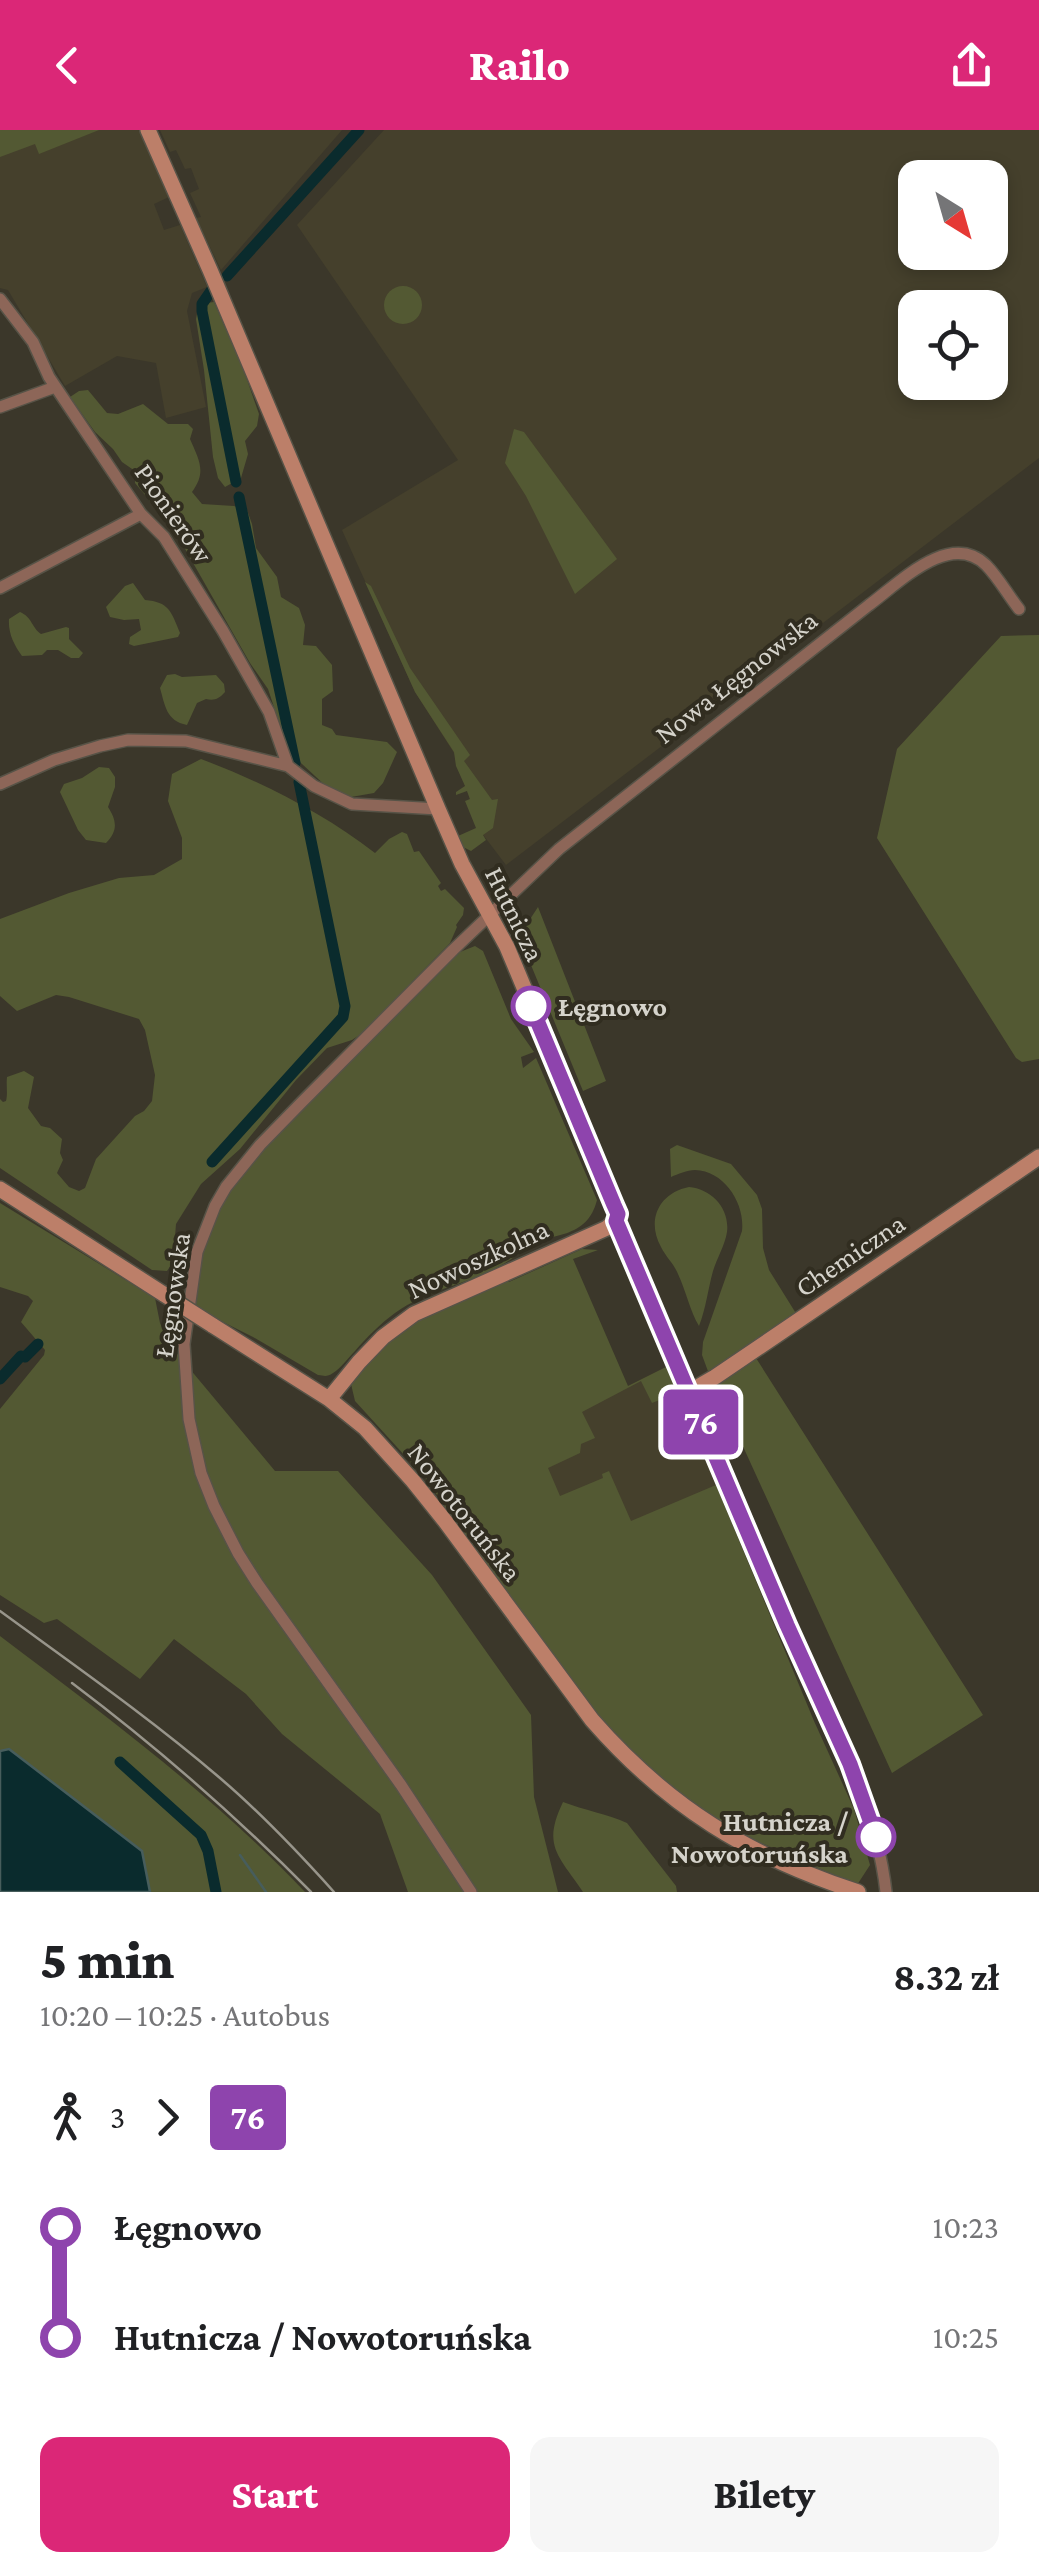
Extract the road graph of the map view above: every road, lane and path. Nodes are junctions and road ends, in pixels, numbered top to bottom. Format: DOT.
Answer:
graph roads {
  1 [pos="148,130"];
  2 [pos="0,299"];
  3 [pos="55,387"];
  4 [pos="0,407"];
  5 [pos="141,514"];
  6 [pos="0,588"];
  7 [pos="1019,610"];
  8 [pos="288,766"];
  9 [pos="0,784"];
  10 [pos="438,809"];
  11 [pos="490,915"];
  12 [pos="1039,1157"];
  13 [pos="0,1189"];
  14 [pos="616,1221"];
  15 [pos="689,1392"];
  16 [pos="329,1400"];
  17 [pos="470,1892"];
  18 [pos="858,1892"];
  19 [pos="886,1892"];
  1 -- 10 [label="street, Hutnicza"];
  2 -- 3 [label="street, Pionierów"];
  3 -- 4 [label="street"];
  3 -- 5 [label="street, Pionierów"];
  5 -- 6 [label="street"];
  5 -- 8 [label="street, Pionierów"];
  7 -- 11 [label="street, Nowa Łęgnowska"];
  8 -- 9 [label="street"];
  8 -- 10 [label="street"];
  10 -- 11 [label="street, Hutnicza"];
  11 -- 14 [label="street, Hutnicza"];
  11 -- 17 [label="street, Łęgnowska"];
  12 -- 15 [label="street, Chemiczna"];
  13 -- 16 [label="street, Nowotoruńska, bridge"];
  14 -- 15 [label="street, Hutnicza"];
  14 -- 16 [label="street, Nowoszkolna"];
  15 -- 19 [label="street, Hutnicza"];
  16 -- 18 [label="street, Nowotoruńska"];
}
